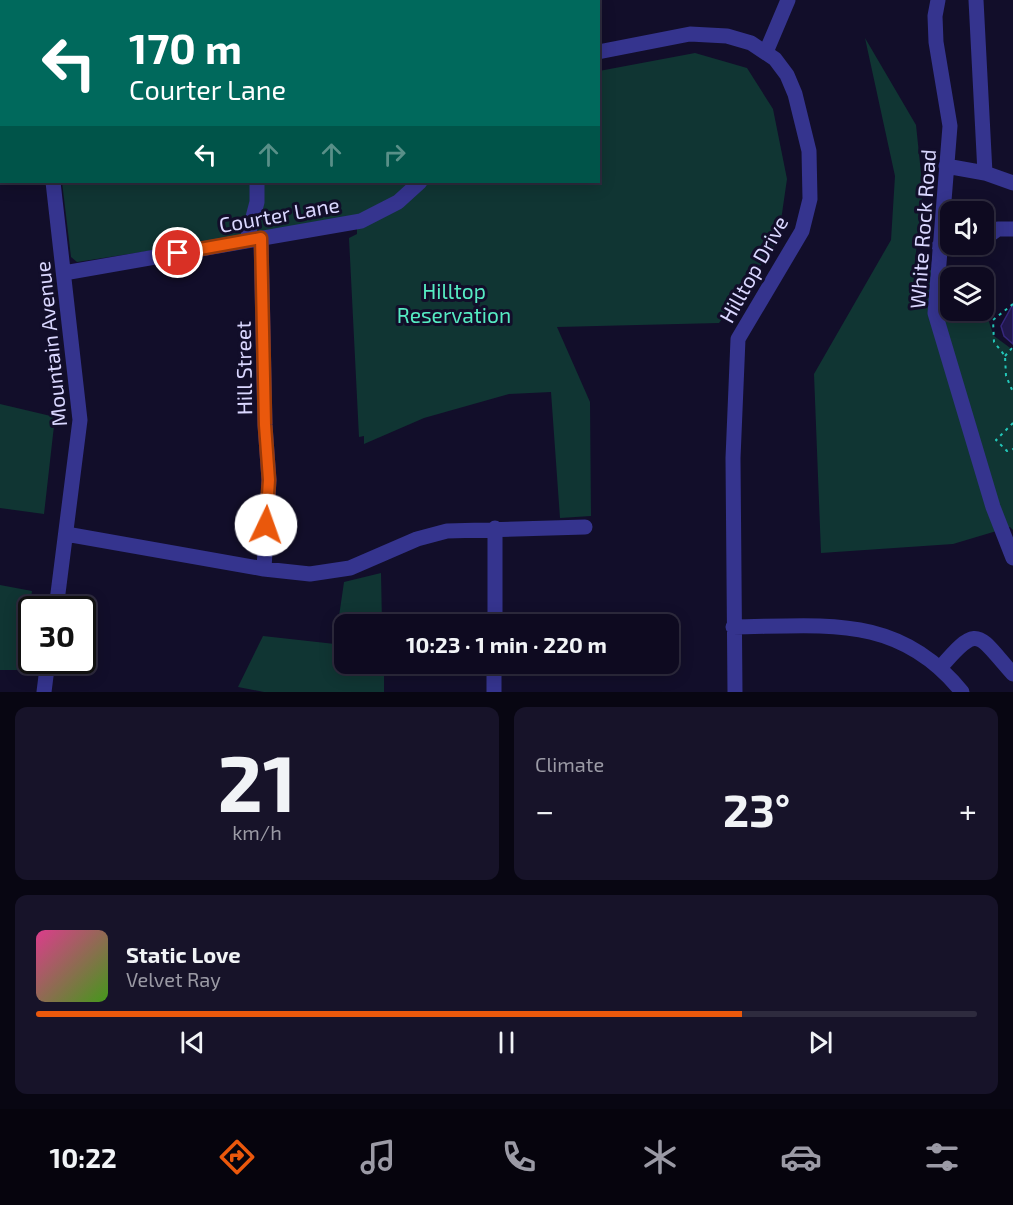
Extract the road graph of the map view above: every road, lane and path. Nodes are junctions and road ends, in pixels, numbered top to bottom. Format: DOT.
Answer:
graph roads {
  1 [pos="788,0"];
  2 [pos="938,0"];
  3 [pos="976,0"];
  4 [pos="600,52"];
  5 [pos="766,52"];
  6 [pos="946,166"];
  7 [pos="985,173"];
  8 [pos="53,183"];
  9 [pos="257,183"];
  10 [pos="419,183"];
  11 [pos="1013,183"];
  12 [pos="1013,229"];
  13 [pos="994,232"];
  14 [pos="254,239"];
  15 [pos="939,246"];
  16 [pos="64,273"];
  17 [pos="1013,304"];
  18 [pos="1013,347"];
  19 [pos="1005,356"];
  20 [pos="1013,392"];
  21 [pos="1013,423"];
  22 [pos="1013,449"];
  23 [pos="585,527"];
  24 [pos="495,528"];
  25 [pos="66,534"];
  26 [pos="1013,558"];
  27 [pos="264,569"];
  28 [pos="58,596"];
  29 [pos="495,614"];
  30 [pos="733,627"];
  31 [pos="940,668"];
  32 [pos="46,674"];
  33 [pos="495,674"];
  34 [pos="1013,674"];
  35 [pos="44,692"];
  36 [pos="494,692"];
  37 [pos="735,692"];
  38 [pos="962,692"];
  1 -- 5 [label="street"];
  2 -- 6 [label="street, White Rock Road"];
  3 -- 7 [label="street"];
  4 -- 5 [label="street, Hilltop Drive"];
  5 -- 30 [label="street, Hilltop Drive"];
  6 -- 7 [label="street"];
  6 -- 15 [label="street, White Rock Road"];
  7 -- 11 [label="street"];
  8 -- 16 [label="street, Mountain Avenue"];
  9 -- 14 [label="street, Hill Street"];
  10 -- 14 [label="street, Courter Lane"];
  12 -- 13 [label="street"];
  14 -- 16 [label="street, Courter Lane"];
  14 -- 27 [label="street, Hill Street"];
  15 -- 26 [label="street, White Rock Road"];
  16 -- 25 [label="street, Mountain Avenue"];
  17 -- 19 [label="path"];
  18 -- 19 [label="path"];
  19 -- 20 [label="path"];
  21 -- 22 [label="path"];
  23 -- 24 [label="street"];
  24 -- 27 [label="street"];
  24 -- 29 [label="street"];
  25 -- 27 [label="street"];
  25 -- 28 [label="street, Mountain Avenue"];
  30 -- 31 [label="street"];
  30 -- 37 [label="street, Hilltop Drive"];
  31 -- 34 [label="street"];
  31 -- 38 [label="street"];
  32 -- 35 [label="street"];
  33 -- 36 [label="street"];
}
